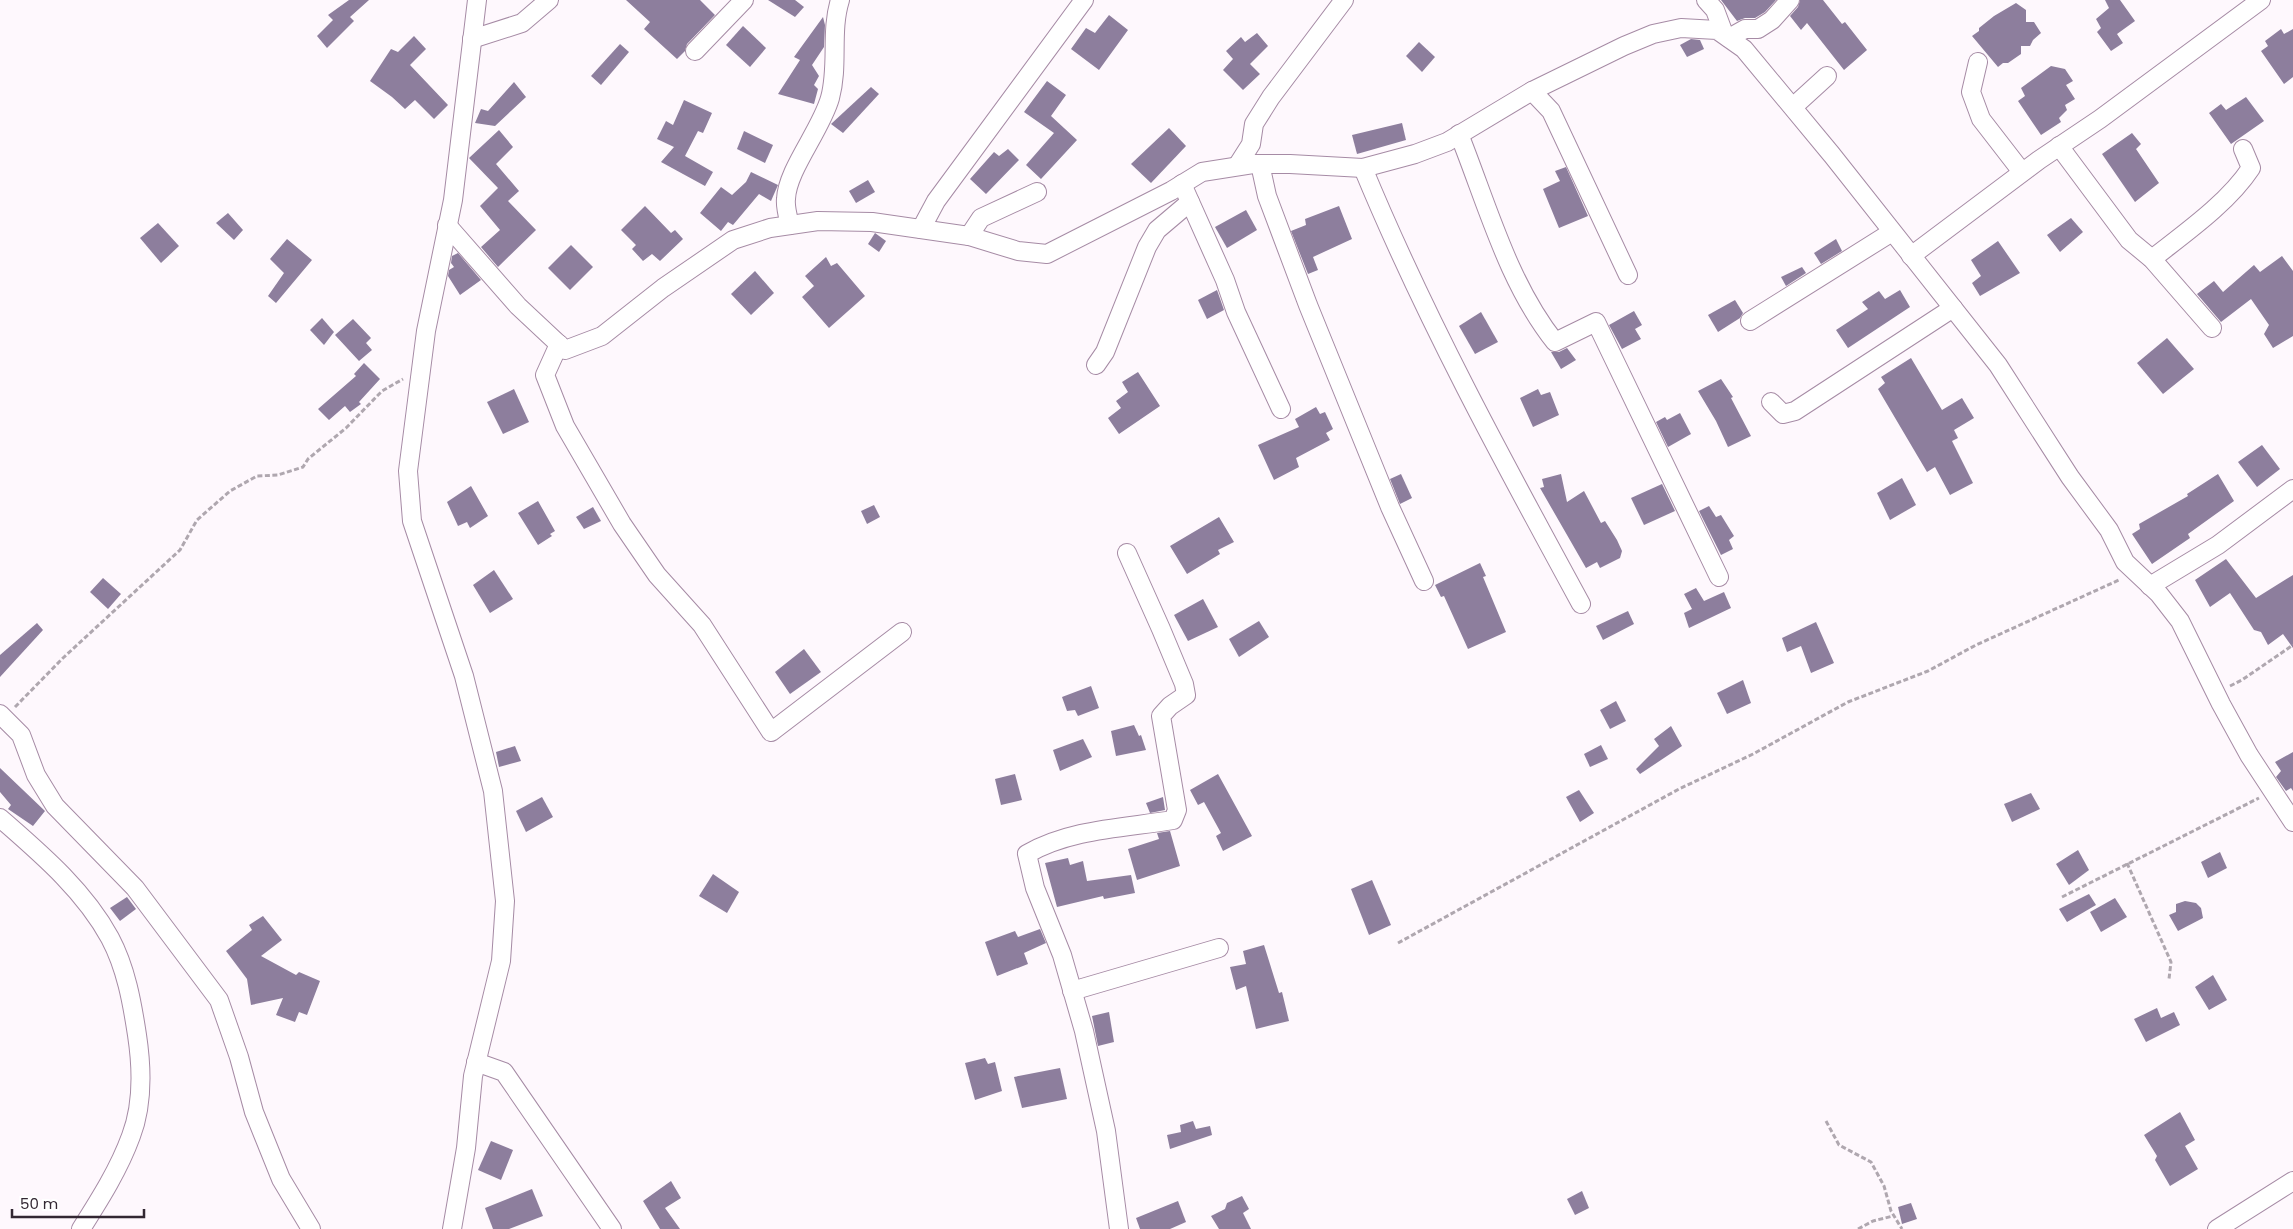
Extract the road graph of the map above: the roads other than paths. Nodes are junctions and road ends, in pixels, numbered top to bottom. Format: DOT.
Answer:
graph roads {
  1 [pos="477,0"];
  2 [pos="549,0"];
  3 [pos="744,0"];
  4 [pos="840,0"];
  5 [pos="1084,0"];
  6 [pos="1344,0"];
  7 [pos="1706,0"];
  8 [pos="1790,0"];
  9 [pos="2261,0"];
  10 [pos="1726,36"];
  11 [pos="472,39"];
  12 [pos="695,51"];
  13 [pos="1978,62"];
  14 [pos="1827,76"];
  15 [pos="1532,91"];
  16 [pos="1793,108"];
  17 [pos="1459,134"];
  18 [pos="2058,146"];
  19 [pos="2243,149"];
  20 [pos="1260,164"];
  21 [pos="1237,166"];
  22 [pos="1363,168"];
  23 [pos="2022,172"];
  24 [pos="1182,184"];
  25 [pos="1037,192"];
  26 [pos="1190,202"];
  27 [pos="447,225"];
  28 [pos="790,225"];
  29 [pos="921,229"];
  30 [pos="1892,232"];
  31 [pos="969,236"];
  32 [pos="1911,256"];
  33 [pos="2152,259"];
  34 [pos="1628,275"];
  35 [pos="1953,308"];
  36 [pos="1750,321"];
  37 [pos="2212,328"];
  38 [pos="559,344"];
  39 [pos="1096,365"];
  40 [pos="1771,402"];
  41 [pos="1281,410"];
  42 [pos="2293,489"];
  43 [pos="1127,553"];
  44 [pos="1719,577"];
  45 [pos="1424,581"];
  46 [pos="2150,586"];
  47 [pos="1581,604"];
  48 [pos="902,632"];
  49 [pos="2,716"];
  50 [pos="0,818"];
  51 [pos="2293,822"];
  52 [pos="1219,948"];
  53 [pos="1072,991"];
  54 [pos="476,1062"];
  55 [pos="2293,1181"];
  56 [pos="81,1229"];
  57 [pos="310,1229"];
  58 [pos="452,1229"];
  59 [pos="612,1229"];
  60 [pos="1119,1229"];
  61 [pos="2217,1229"];
  1 -- 11 [label="street"];
  2 -- 11 [label="street"];
  3 -- 12 [label="street"];
  4 -- 28 [label="street"];
  5 -- 29 [label="street"];
  6 -- 21 [label="street"];
  7 -- 10 [label="street"];
  8 -- 10 [label="street"];
  9 -- 18 [label="street"];
  10 -- 15 [label="street"];
  10 -- 16 [label="street"];
  11 -- 27 [label="street"];
  13 -- 23 [label="street"];
  14 -- 16 [label="street"];
  15 -- 17 [label="street"];
  15 -- 34 [label="street"];
  16 -- 30 [label="street"];
  17 -- 22 [label="street"];
  17 -- 44 [label="street"];
  18 -- 23 [label="street"];
  18 -- 33 [label="street"];
  19 -- 33 [label="street"];
  20 -- 21 [label="street"];
  20 -- 22 [label="street"];
  20 -- 45 [label="street"];
  21 -- 24 [label="street"];
  22 -- 47 [label="street"];
  23 -- 32 [label="street"];
  24 -- 26 [label="street"];
  24 -- 31 [label="street"];
  25 -- 31 [label="street"];
  26 -- 39 [label="street"];
  26 -- 41 [label="street"];
  27 -- 38 [label="street"];
  27 -- 54 [label="street"];
  28 -- 29 [label="street"];
  28 -- 38 [label="street"];
  29 -- 31 [label="street"];
  30 -- 32 [label="street"];
  30 -- 36 [label="street"];
  32 -- 35 [label="street"];
  33 -- 37 [label="street"];
  35 -- 40 [label="street"];
  35 -- 46 [label="street"];
  38 -- 48 [label="street"];
  42 -- 46 [label="street"];
  43 -- 53 [label="street"];
  46 -- 51 [label="street"];
  49 -- 57 [label="street"];
  50 -- 56 [label="street"];
  52 -- 53 [label="street"];
  53 -- 60 [label="street"];
  54 -- 58 [label="street"];
  54 -- 59 [label="street"];
  55 -- 61 [label="street"];
}
